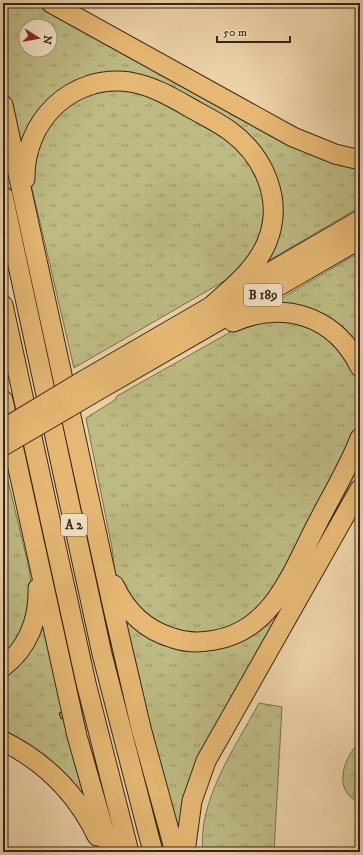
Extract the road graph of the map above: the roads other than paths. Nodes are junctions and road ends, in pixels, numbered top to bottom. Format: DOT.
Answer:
graph roads {
  1 [pos="51,3"];
  2 [pos="3,105"];
  3 [pos="360,160"];
  4 [pos="3,196"];
  5 [pos="26,214"];
  6 [pos="360,220"];
  7 [pos="360,238"];
  8 [pos="3,305"];
  9 [pos="208,309"];
  10 [pos="166,352"];
  11 [pos="360,367"];
  12 [pos="88,387"];
  13 [pos="3,400"];
  14 [pos="3,429"];
  15 [pos="360,438"];
  16 [pos="3,446"];
  17 [pos="360,489"];
  18 [pos="34,541"];
  19 [pos="99,544"];
  20 [pos="3,667"];
  21 [pos="3,741"];
  22 [pos="105,852"];
  23 [pos="110,852"];
  24 [pos="129,852"];
  25 [pos="153,852"];
  26 [pos="175,852"];
  27 [pos="185,852"];
  1 -- 3 [label="highway"];
  2 -- 5 [label="highway"];
  4 -- 25 [label="highway, A 2"];
  5 -- 9 [label="highway"];
  5 -- 19 [label="highway"];
  6 -- 9 [label="highway, B 189"];
  7 -- 10 [label="highway, B 189"];
  8 -- 24 [label="highway, A 2"];
  9 -- 12 [label="highway, B 189"];
  10 -- 11 [label="highway"];
  10 -- 12 [label="highway, B 189"];
  12 -- 14 [label="highway, B 189, bridge"];
  12 -- 16 [label="highway, B 189, bridge"];
  13 -- 18 [label="highway"];
  15 -- 19 [label="highway"];
  17 -- 27 [label="highway"];
  18 -- 20 [label="highway"];
  18 -- 23 [label="highway"];
  19 -- 26 [label="highway"];
  21 -- 22 [label="highway"];
}
